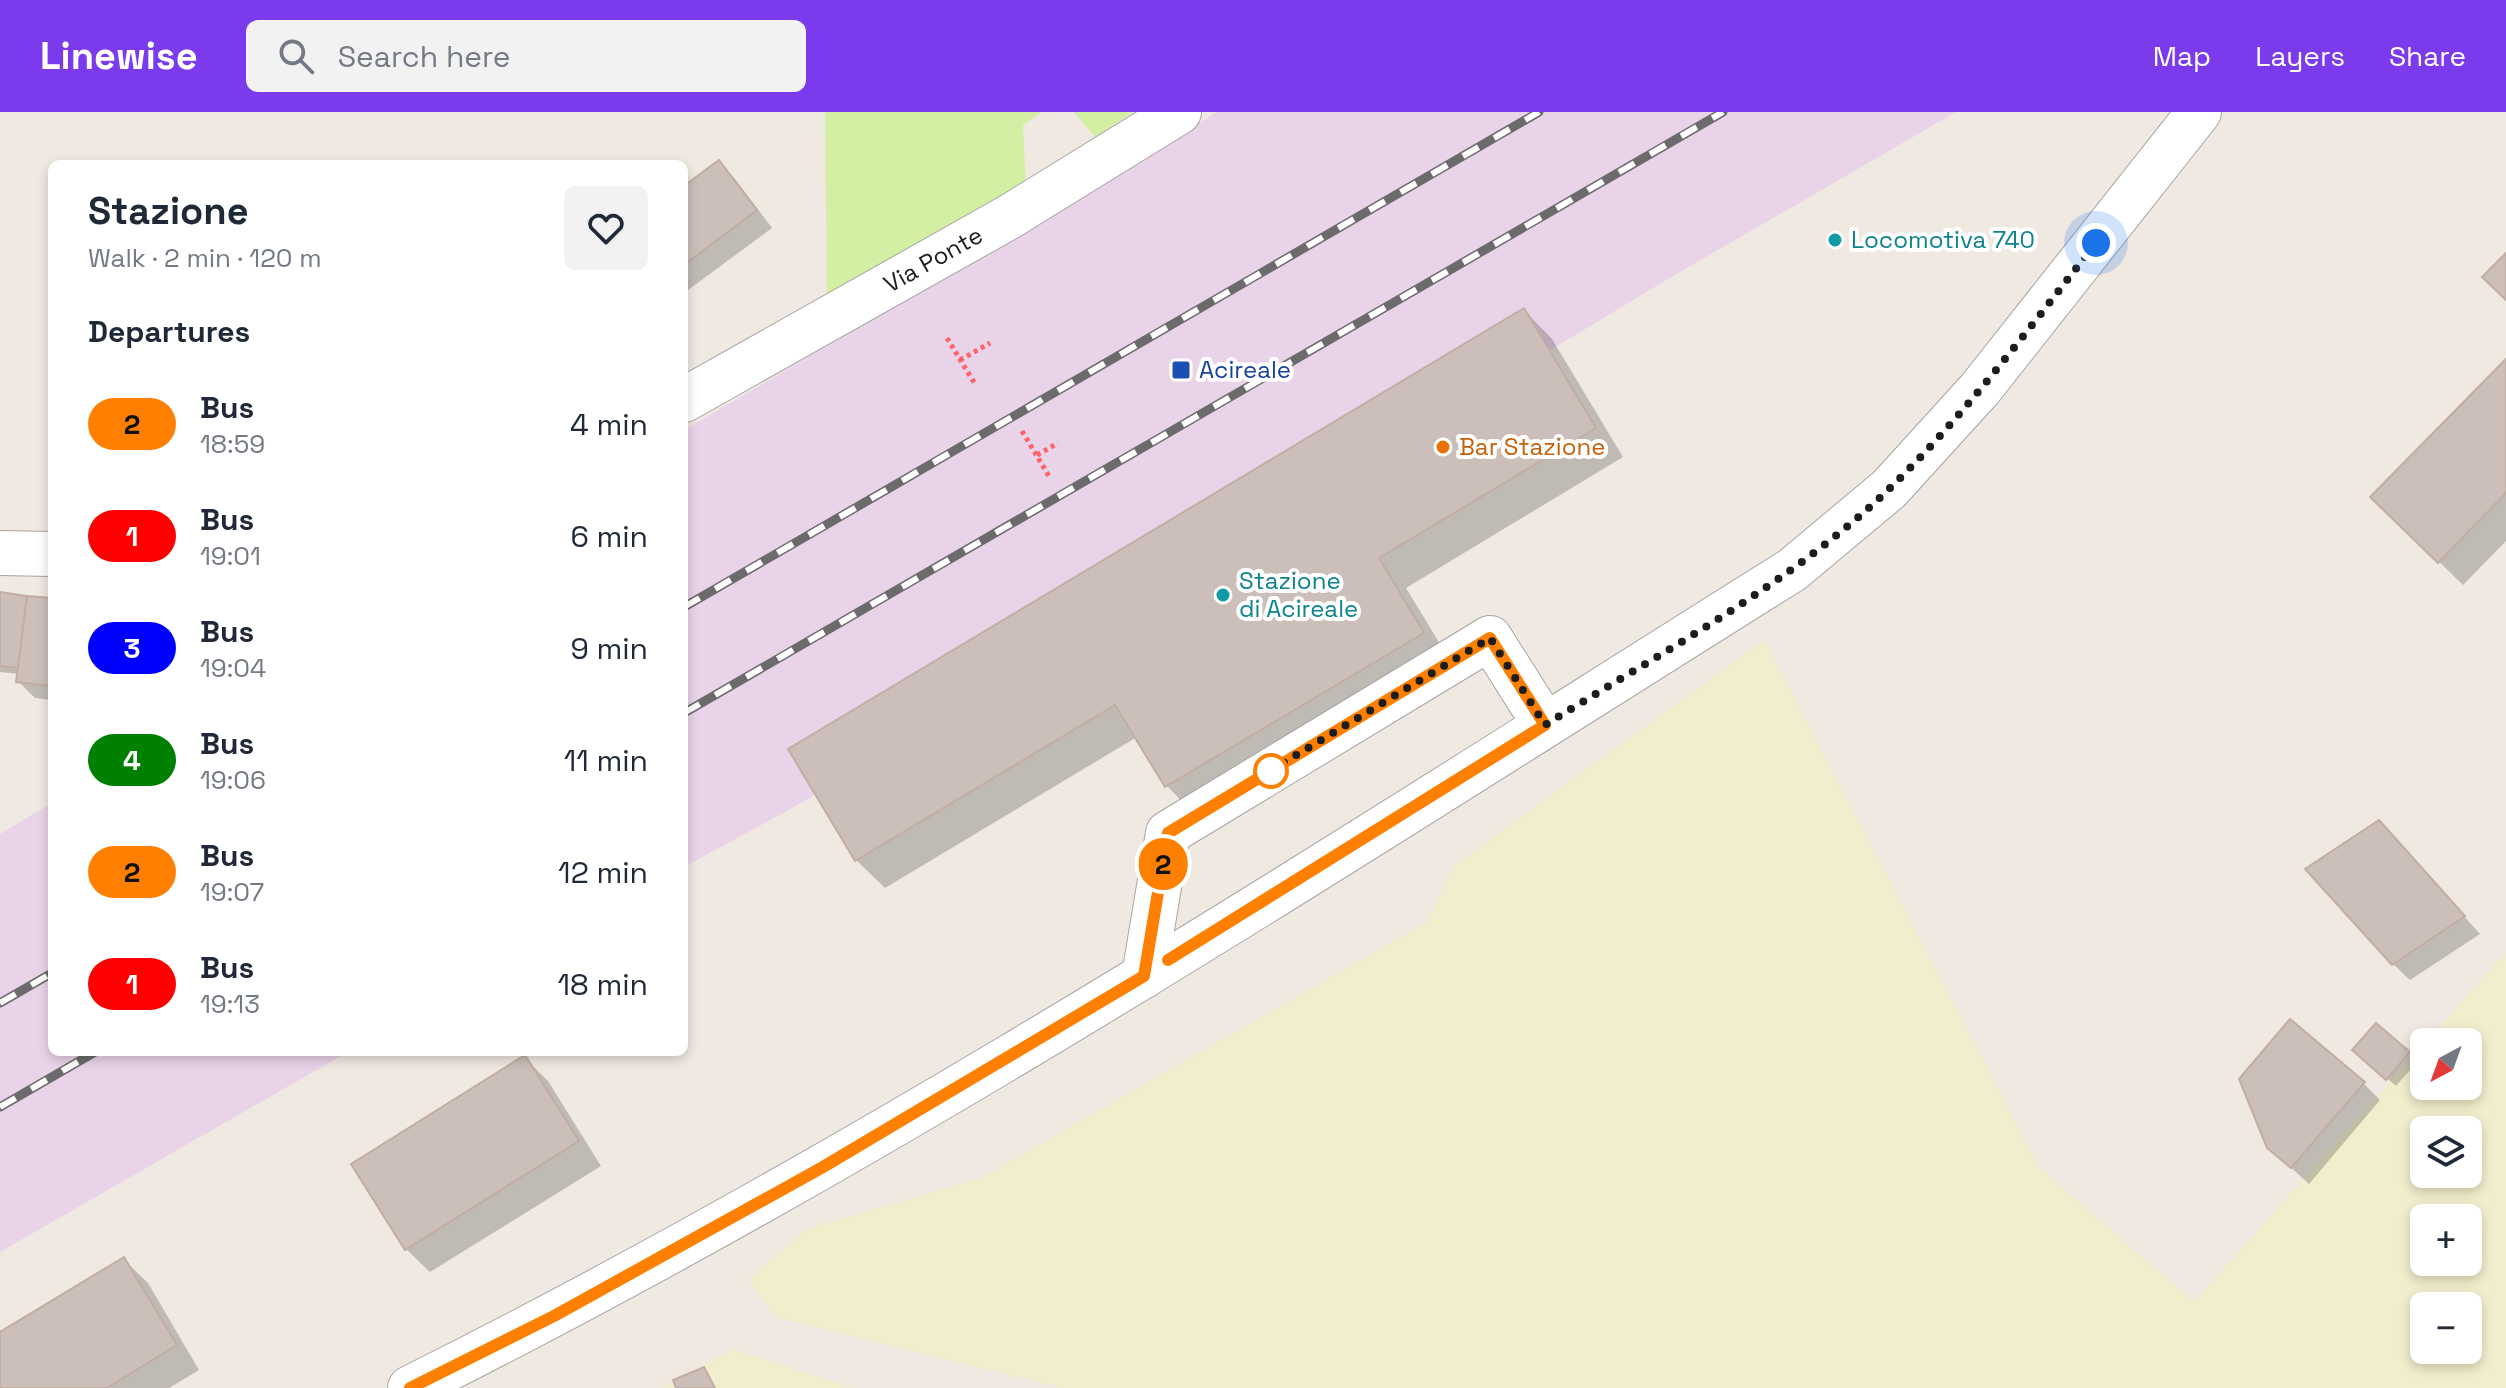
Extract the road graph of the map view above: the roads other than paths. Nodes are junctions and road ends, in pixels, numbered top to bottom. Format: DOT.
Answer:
graph roads {
  1 [pos="1179,112"];
  2 [pos="2199,112"];
  3 [pos="688,398"];
  4 [pos="0,553"];
  5 [pos="48,554"];
  6 [pos="1545,725"];
  7 [pos="1144,976"];
  8 [pos="410,1388"];
  1 -- 3 [label="street, Via Ponte"];
  2 -- 6 [label="street"];
  4 -- 5 [label="street"];
  6 -- 7 [label="street"];
  6 -- 7 [label="street"];
  7 -- 8 [label="street"];
}
